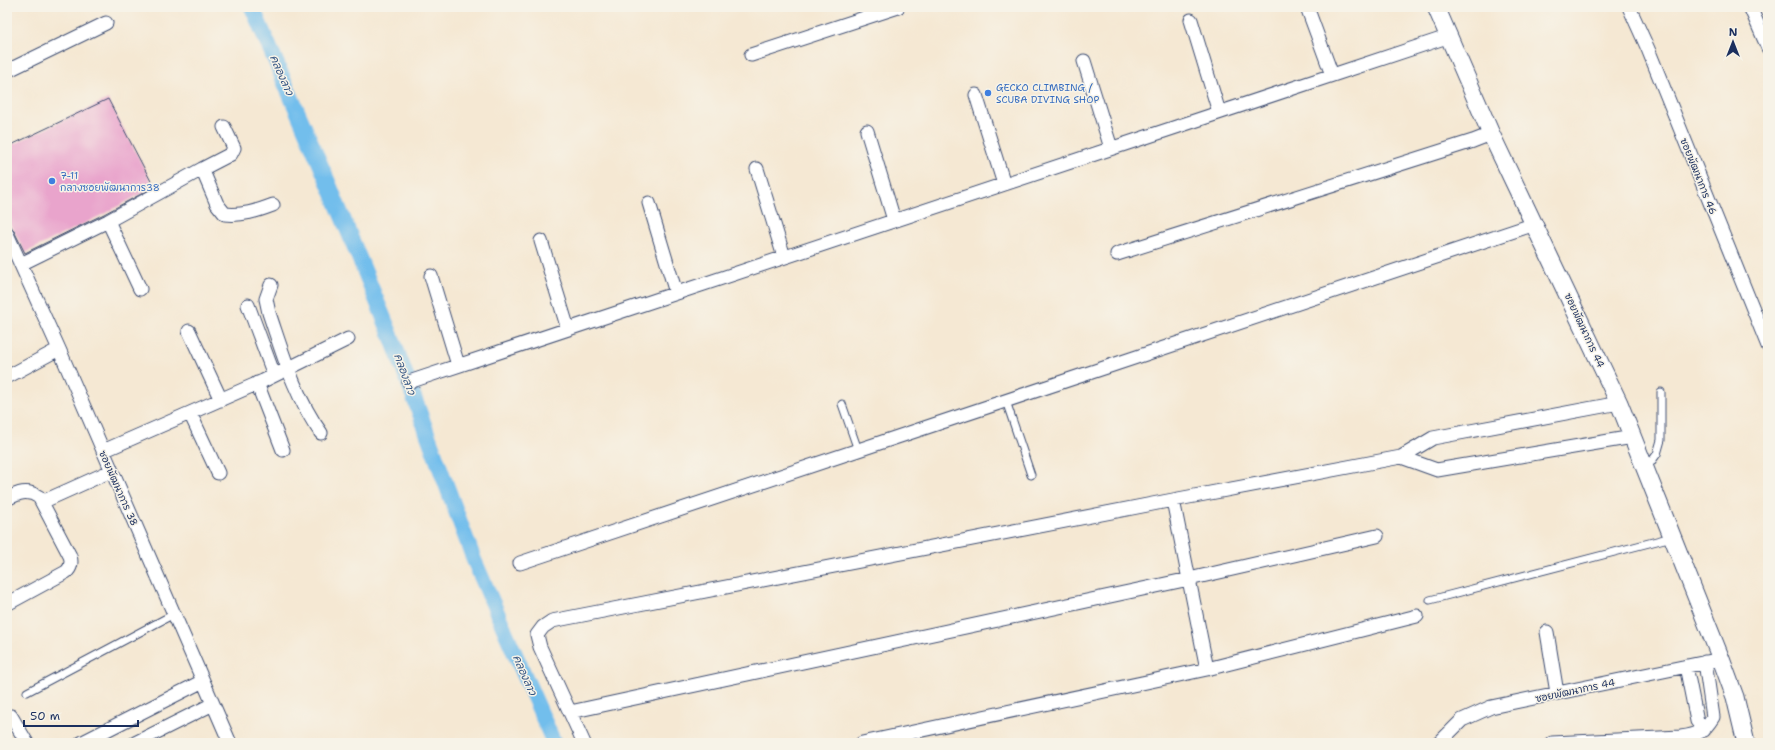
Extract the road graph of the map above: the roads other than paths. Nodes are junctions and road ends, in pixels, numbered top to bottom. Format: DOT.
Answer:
graph roads {
  1 [pos="898,7"];
  2 [pos="1307,7"];
  3 [pos="1436,7"];
  4 [pos="1629,7"];
  5 [pos="1750,7"];
  6 [pos="1191,20"];
  7 [pos="106,23"];
  8 [pos="1764,27"];
  9 [pos="1450,36"];
  10 [pos="1768,48"];
  11 [pos="751,55"];
  12 [pos="1084,61"];
  13 [pos="7,71"];
  14 [pos="1332,75"];
  15 [pos="976,95"];
  16 [pos="1219,112"];
  17 [pos="224,127"];
  18 [pos="868,130"];
  19 [pos="1491,134"];
  20 [pos="1111,148"];
  21 [pos="202,169"];
  22 [pos="757,169"];
  23 [pos="1004,184"];
  24 [pos="649,203"];
  25 [pos="274,205"];
  26 [pos="894,220"];
  27 [pos="108,221"];
  28 [pos="1535,224"];
  29 [pos="7,234"];
  30 [pos="541,241"];
  31 [pos="1117,254"];
  32 [pos="784,257"];
  33 [pos="21,264"];
  34 [pos="431,276"];
  35 [pos="271,285"];
  36 [pos="140,289"];
  37 [pos="676,293"];
  38 [pos="248,305"];
  39 [pos="568,329"];
  40 [pos="190,331"];
  41 [pos="348,340"];
  42 [pos="1768,346"];
  43 [pos="59,349"];
  44 [pos="458,365"];
  45 [pos="288,369"];
  46 [pos="274,375"];
  47 [pos="7,377"];
  48 [pos="410,382"];
  49 [pos="257,383"];
  50 [pos="1661,392"];
  51 [pos="220,400"];
  52 [pos="1006,401"];
  53 [pos="1619,403"];
  54 [pos="842,404"];
  55 [pos="190,413"];
  56 [pos="321,433"];
  57 [pos="1633,437"];
  58 [pos="283,450"];
  59 [pos="858,450"];
  60 [pos="103,451"];
  61 [pos="1401,457"];
  62 [pos="1646,469"];
  63 [pos="111,471"];
  64 [pos="218,473"];
  65 [pos="1031,475"];
  66 [pos="7,499"];
  67 [pos="1172,500"];
  68 [pos="42,502"];
  69 [pos="1377,536"];
  70 [pos="1673,537"];
  71 [pos="520,563"];
  72 [pos="1189,579"];
  73 [pos="1430,600"];
  74 [pos="7,604"];
  75 [pos="174,614"];
  76 [pos="1417,616"];
  77 [pos="1547,632"];
  78 [pos="1713,660"];
  79 [pos="1686,666"];
  80 [pos="1207,669"];
  81 [pos="203,681"];
  82 [pos="27,692"];
  83 [pos="1557,693"];
  84 [pos="213,704"];
  85 [pos="9,711"];
  86 [pos="570,712"];
  87 [pos="1704,730"];
  88 [pos="100,738"];
  89 [pos="27,743"];
  90 [pos="81,743"];
  91 [pos="135,743"];
  92 [pos="230,743"];
  93 [pos="584,743"];
  94 [pos="862,743"];
  95 [pos="1440,743"];
  96 [pos="1552,743"];
  97 [pos="1746,743"];
  1 -- 11 [label="street"];
  2 -- 14 [label="street"];
  3 -- 9 [label="street, ซอยพัฒนาการ 44"];
  4 -- 42 [label="street, ซอยพัฒนาการ 46"];
  5 -- 8 [label="street"];
  6 -- 16 [label="street"];
  7 -- 13 [label="street"];
  8 -- 10 [label="street"];
  9 -- 14 [label="street"];
  9 -- 19 [label="street, ซอยพัฒนาการ 44"];
  12 -- 20 [label="street"];
  14 -- 16 [label="street"];
  15 -- 23 [label="street"];
  16 -- 20 [label="street"];
  17 -- 21 [label="street"];
  18 -- 26 [label="street"];
  19 -- 28 [label="street, ซอยพัฒนาการ 44"];
  19 -- 31 [label="street"];
  20 -- 23 [label="street"];
  21 -- 25 [label="street"];
  21 -- 27 [label="street"];
  22 -- 32 [label="street"];
  23 -- 26 [label="street"];
  24 -- 37 [label="street"];
  26 -- 32 [label="street"];
  27 -- 33 [label="street"];
  27 -- 36 [label="street"];
  28 -- 52 [label="street"];
  28 -- 53 [label="street, ซอยพัฒนาการ 44"];
  29 -- 33 [label="street, ซอยพัฒนาการ 38"];
  30 -- 39 [label="street"];
  32 -- 37 [label="street"];
  33 -- 43 [label="street, ซอยพัฒนาการ 38"];
  34 -- 44 [label="street"];
  35 -- 45 [label="street"];
  37 -- 39 [label="street"];
  38 -- 46 [label="street"];
  39 -- 44 [label="street"];
  40 -- 51 [label="street"];
  41 -- 45 [label="street"];
  43 -- 47 [label="street"];
  43 -- 60 [label="street, ซอยพัฒนาการ 38"];
  44 -- 48 [label="street"];
  45 -- 46 [label="street"];
  45 -- 56 [label="street"];
  46 -- 49 [label="street"];
  49 -- 51 [label="street"];
  49 -- 58 [label="street"];
  50 -- 62 [label="lane"];
  51 -- 55 [label="street"];
  52 -- 59 [label="street"];
  52 -- 65 [label="lane"];
  53 -- 57 [label="street, ซอยพัฒนาการ 44"];
  53 -- 61 [label="street"];
  54 -- 59 [label="lane"];
  55 -- 60 [label="street"];
  55 -- 64 [label="street"];
  57 -- 61 [label="street"];
  57 -- 62 [label="street, ซอยพัฒนาการ 44"];
  59 -- 71 [label="street"];
  60 -- 63 [label="street, ซอยพัฒนาการ 38"];
  61 -- 67 [label="street"];
  62 -- 70 [label="street, ซอยพัฒนาการ 44"];
  63 -- 68 [label="street"];
  63 -- 75 [label="street, ซอยพัฒนาการ 38"];
  66 -- 68 [label="street"];
  67 -- 72 [label="street"];
  67 -- 86 [label="street"];
  68 -- 74 [label="street"];
  69 -- 72 [label="street"];
  70 -- 73 [label="lane"];
  70 -- 78 [label="street, ซอยพัฒนาการ 44"];
  72 -- 80 [label="street"];
  72 -- 86 [label="street"];
  75 -- 81 [label="street, ซอยพัฒนาการ 38"];
  75 -- 82 [label="lane"];
  76 -- 80 [label="street"];
  77 -- 83 [label="street"];
  78 -- 79 [label="street, ซอยพัฒนาการ 44"];
  78 -- 87 [label="street"];
  78 -- 97 [label="street, ซอยพัฒนาการ 44"];
  79 -- 83 [label="street, ซอยพัฒนาการ 44"];
  79 -- 87 [label="street"];
  80 -- 94 [label="street"];
  81 -- 84 [label="street, ซอยพัฒนาการ 38"];
  81 -- 88 [label="street"];
  83 -- 95 [label="street, ซอยพัฒนาการ 44"];
  84 -- 91 [label="street"];
  84 -- 92 [label="street, ซอยพัฒนาการ 38"];
  85 -- 89 [label="street"];
  86 -- 93 [label="street"];
  87 -- 96 [label="street"];
  88 -- 90 [label="street"];
}
